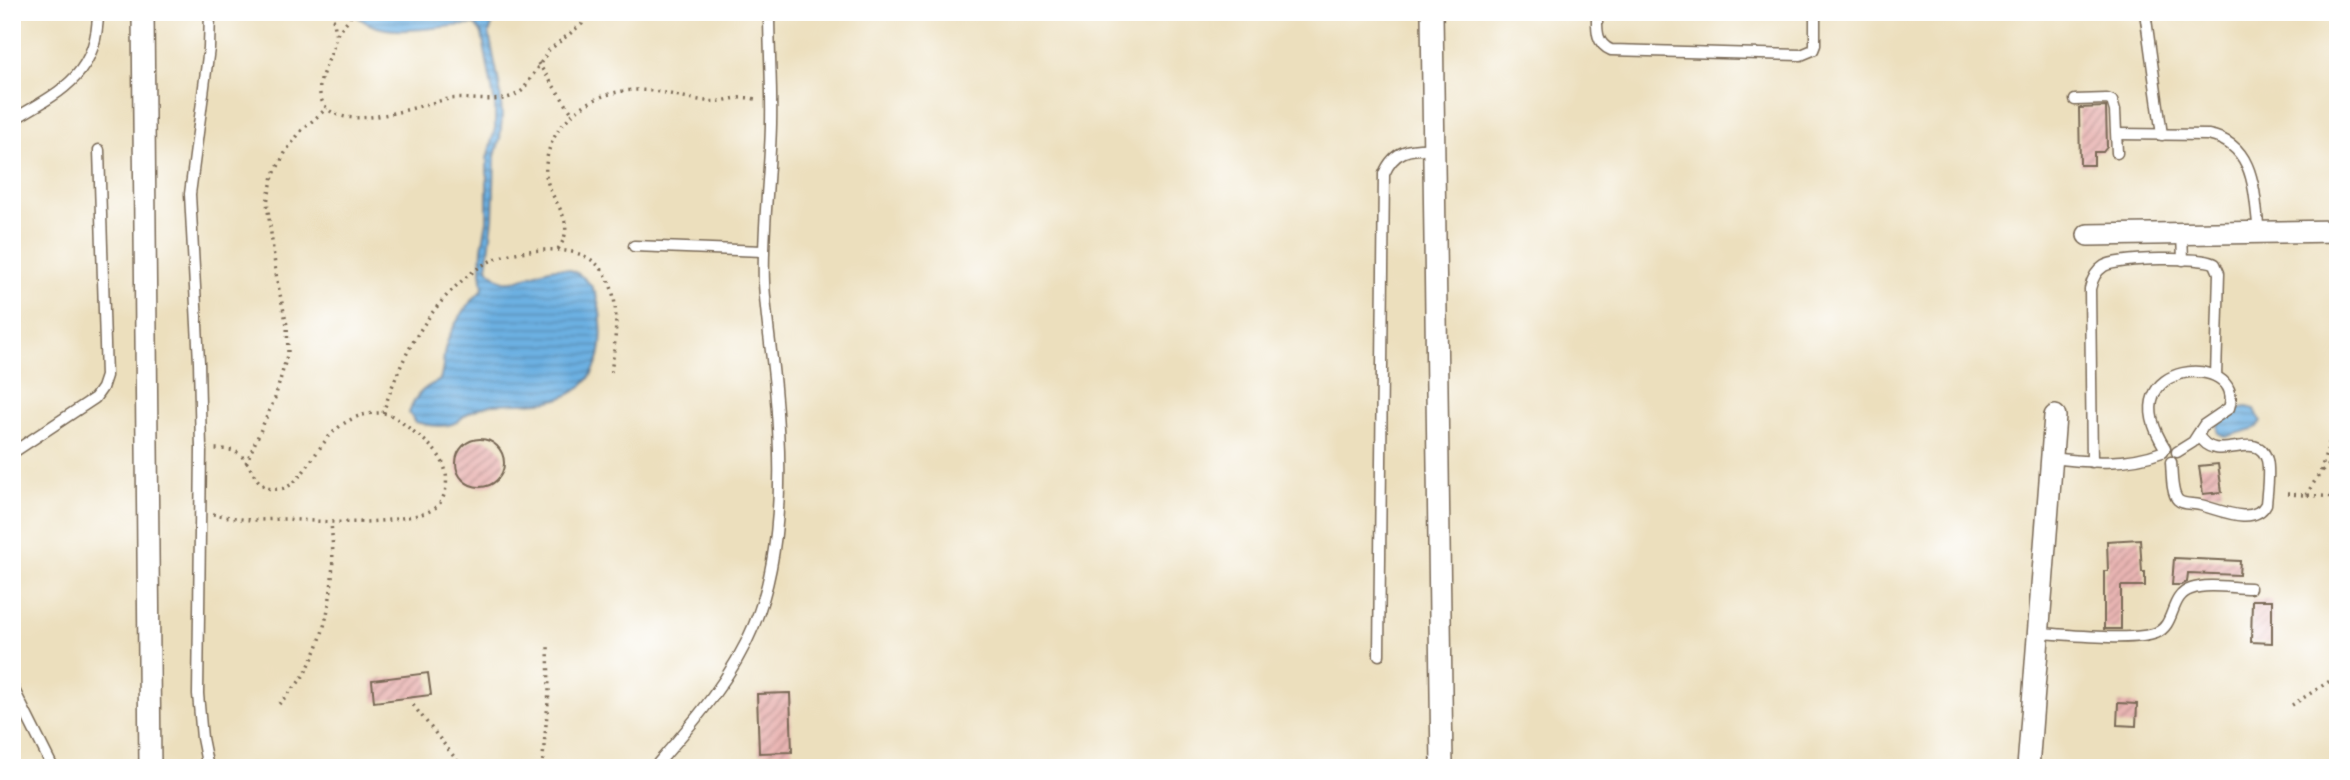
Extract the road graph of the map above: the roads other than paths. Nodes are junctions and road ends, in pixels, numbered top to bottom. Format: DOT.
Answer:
graph roads {
  1 [pos="98,12"];
  2 [pos="143,12"];
  3 [pos="210,12"];
  4 [pos="769,12"];
  5 [pos="1432,12"];
  6 [pos="1597,12"];
  7 [pos="1815,12"];
  8 [pos="2145,12"];
  9 [pos="2075,100"];
  10 [pos="12,120"];
  11 [pos="2117,134"];
  12 [pos="2162,135"];
  13 [pos="1434,149"];
  14 [pos="99,150"];
  15 [pos="2118,153"];
  16 [pos="2338,232"];
  17 [pos="2259,233"];
  18 [pos="2182,234"];
  19 [pos="2088,235"];
  20 [pos="635,246"];
  21 [pos="764,251"];
  22 [pos="2183,260"];
  23 [pos="2216,376"];
  24 [pos="2054,416"];
  25 [pos="2198,435"];
  26 [pos="2164,450"];
  27 [pos="12,453"];
  28 [pos="2174,457"];
  29 [pos="2050,458"];
  30 [pos="2092,462"];
  31 [pos="2250,588"];
  32 [pos="2038,633"];
  33 [pos="1379,655"];
  34 [pos="12,686"];
  35 [pos="53,768"];
  36 [pos="150,768"];
  37 [pos="208,768"];
  38 [pos="654,768"];
  39 [pos="1442,768"];
  40 [pos="2028,768"];
  1 -- 10 [label="lane"];
  2 -- 36 [label="street"];
  3 -- 37 [label="lane"];
  4 -- 21 [label="lane"];
  5 -- 13 [label="street"];
  6 -- 7 [label="lane"];
  8 -- 12 [label="lane"];
  9 -- 11 [label="lane"];
  11 -- 12 [label="lane"];
  11 -- 15 [label="lane"];
  12 -- 17 [label="lane"];
  13 -- 33 [label="lane"];
  13 -- 39 [label="street"];
  14 -- 27 [label="lane"];
  16 -- 17 [label="street"];
  17 -- 18 [label="street"];
  18 -- 19 [label="street"];
  18 -- 22 [label="lane"];
  20 -- 21 [label="lane"];
  21 -- 38 [label="lane"];
  22 -- 23 [label="lane"];
  22 -- 30 [label="lane"];
  23 -- 25 [label="lane"];
  23 -- 26 [label="lane"];
  24 -- 29 [label="street"];
  25 -- 28 [label="lane"];
  25 -- 28 [label="lane"];
  26 -- 28 [label="lane"];
  26 -- 30 [label="lane"];
  29 -- 30 [label="lane"];
  29 -- 32 [label="street"];
  31 -- 32 [label="lane"];
  32 -- 40 [label="street"];
  34 -- 35 [label="lane"];
}
